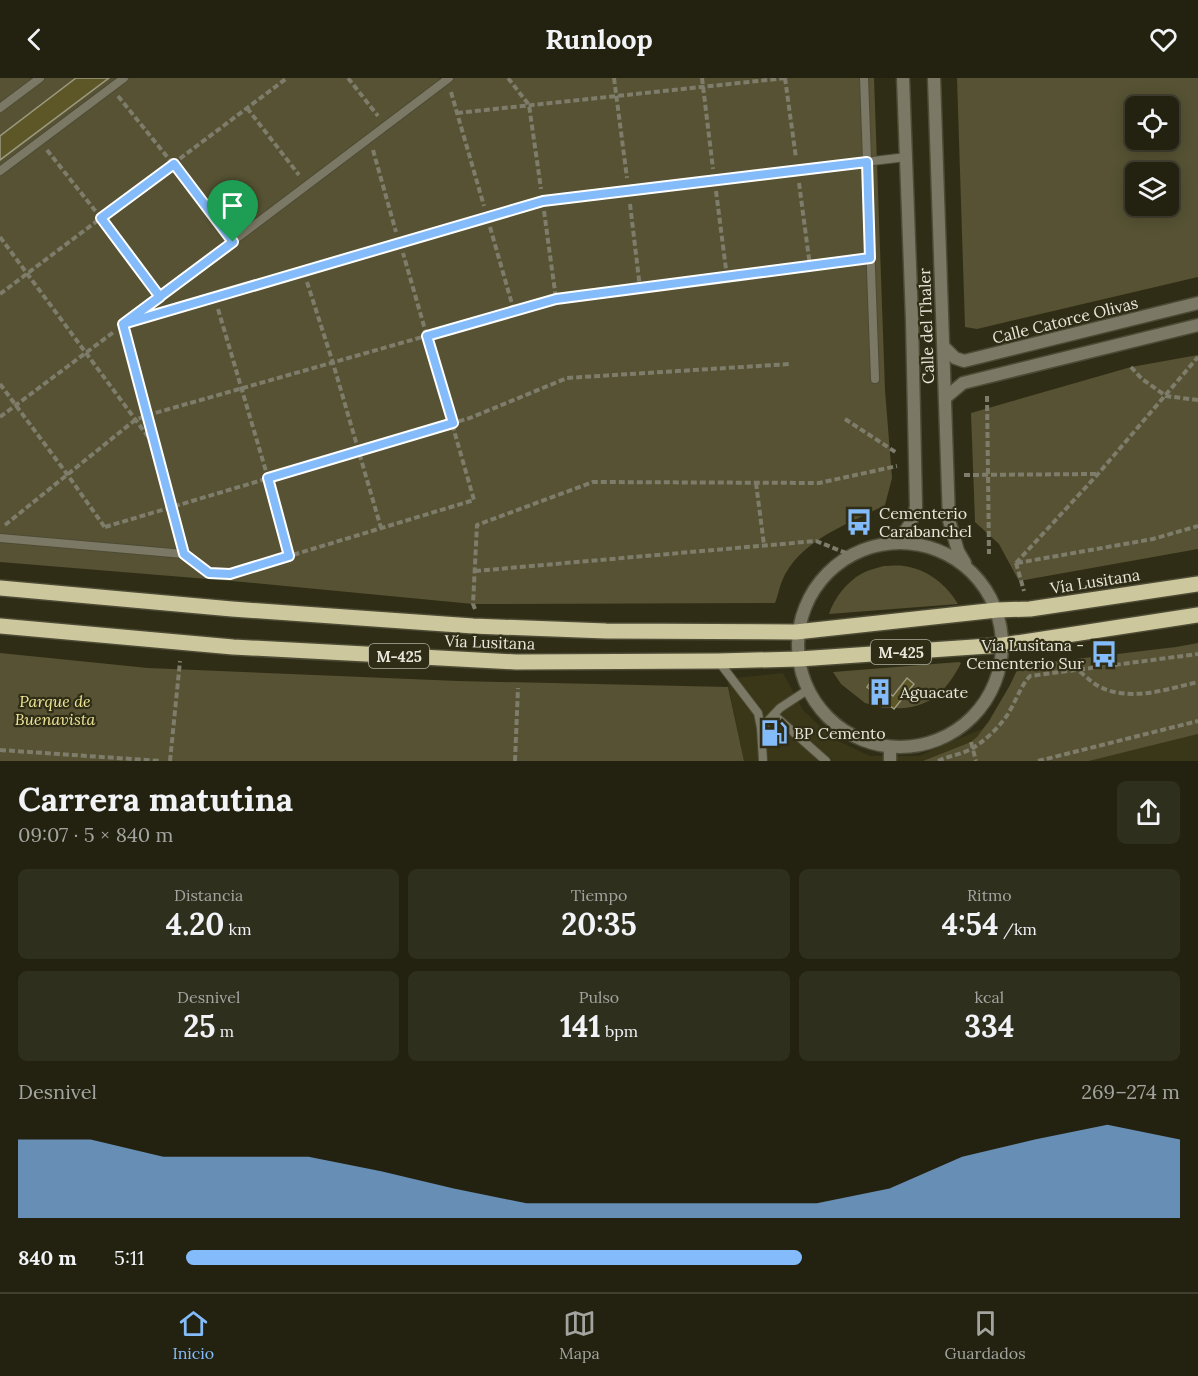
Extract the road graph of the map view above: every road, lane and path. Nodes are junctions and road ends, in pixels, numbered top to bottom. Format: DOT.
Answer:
graph roads {
  1 [pos="40,78"];
  2 [pos="124,78"];
  3 [pos="287,78"];
  4 [pos="348,78"];
  5 [pos="508,78"];
  6 [pos="786,78"];
  7 [pos="864,78"];
  8 [pos="903,78"];
  9 [pos="934,78"];
  10 [pos="448,79"];
  11 [pos="111,88"];
  12 [pos="529,105"];
  13 [pos="0,108"];
  14 [pos="247,108"];
  15 [pos="457,113"];
  16 [pos="386,126"];
  17 [pos="369,139"];
  18 [pos="40,141"];
  19 [pos="906,157"];
  20 [pos="867,162"];
  21 [pos="174,164"];
  22 [pos="0,171"];
  23 [pos="307,186"];
  24 [pos="543,201"];
  25 [pos="487,217"];
  26 [pos="101,218"];
  27 [pos="0,237"];
  28 [pos="233,242"];
  29 [pos="400,243"];
  30 [pos="870,258"];
  31 [pos="304,271"];
  32 [pos="27,274"];
  33 [pos="0,294"];
  34 [pos="160,297"];
  35 [pos="215,297"];
  36 [pos="556,299"];
  37 [pos="1198,303"];
  38 [pos="514,311"];
  39 [pos="123,324"];
  40 [pos="1198,325"];
  41 [pos="427,336"];
  42 [pos="944,347"];
  43 [pos="86,352"];
  44 [pos="1198,357"];
  45 [pos="333,363"];
  46 [pos="790,364"];
  47 [pos="1131,367"];
  48 [pos="875,379"];
  49 [pos="0,384"];
  50 [pos="243,388"];
  51 [pos="987,396"];
  52 [pos="1166,396"];
  53 [pos="945,398"];
  54 [pos="1198,400"];
  55 [pos="16,405"];
  56 [pos="148,415"];
  57 [pos="0,417"];
  58 [pos="845,418"];
  59 [pos="135,420"];
  60 [pos="453,423"];
  61 [pos="157,449"];
  62 [pos="358,451"];
  63 [pos="897,453"];
  64 [pos="897,466"];
  65 [pos="67,474"];
  66 [pos="1098,474"];
  67 [pos="964,475"];
  68 [pos="989,475"];
  69 [pos="268,478"];
  70 [pos="756,483"];
  71 [pos="172,507"];
  72 [pos="1198,526"];
  73 [pos="105,527"];
  74 [pos="381,528"];
  75 [pos="0,529"];
  76 [pos="0,538"];
  77 [pos="888,543"];
  78 [pos="764,545"];
  79 [pos="109,548"];
  80 [pos="184,554"];
  81 [pos="988,554"];
  82 [pos="851,555"];
  83 [pos="289,556"];
  84 [pos="1016,563"];
  85 [pos="968,569"];
  86 [pos="475,571"];
  87 [pos="1198,584"];
  88 [pos="0,588"];
  89 [pos="1024,591"];
  90 [pos="475,610"];
  91 [pos="997,610"];
  92 [pos="1198,615"];
  93 [pos="0,626"];
  94 [pos="796,632"];
  95 [pos="1003,645"];
  96 [pos="1198,654"];
  97 [pos="799,659"];
  98 [pos="1066,660"];
  99 [pos="180,661"];
  100 [pos="718,661"];
  101 [pos="1078,669"];
  102 [pos="1198,682"];
  103 [pos="518,688"];
  104 [pos="809,689"];
  105 [pos="774,715"];
  106 [pos="1198,721"];
  107 [pos="761,728"];
  108 [pos="971,742"];
  109 [pos="972,748"];
  110 [pos="0,750"];
  111 [pos="890,755"];
  112 [pos="161,761"];
  113 [pos="170,761"];
  114 [pos="515,761"];
  115 [pos="763,761"];
  116 [pos="826,761"];
  117 [pos="938,761"];
  118 [pos="976,761"];
  119 [pos="1038,761"];
  1 -- 13 [label="lane"];
  2 -- 11 [label="lane"];
  3 -- 14 [label="path"];
  4 -- 16 [label="path"];
  5 -- 12 [label="path"];
  6 -- 12 [label="path"];
  7 -- 20 [label="lane"];
  8 -- 19 [label="street, Calle del Thaler"];
  9 -- 42 [label="street, Calle del Thaler"];
  10 -- 15 [label="path"];
  10 -- 16 [label="lane"];
  11 -- 18 [label="lane"];
  11 -- 21 [label="path"];
  12 -- 15 [label="path"];
  12 -- 24 [label="path"];
  14 -- 21 [label="path"];
  14 -- 23 [label="path"];
  15 -- 25 [label="path"];
  16 -- 17 [label="lane"];
  17 -- 23 [label="lane"];
  17 -- 29 [label="path"];
  18 -- 22 [label="lane"];
  18 -- 26 [label="path"];
  19 -- 20 [label="lane"];
  19 -- 77 [label="street, Calle del Thaler"];
  20 -- 24 [label="lane"];
  20 -- 30 [label="lane"];
  21 -- 26 [label="path"];
  21 -- 28 [label="path"];
  23 -- 28 [label="lane"];
  24 -- 25 [label="lane"];
  24 -- 36 [label="path"];
  25 -- 29 [label="lane"];
  25 -- 38 [label="path"];
  26 -- 32 [label="path"];
  26 -- 34 [label="path"];
  27 -- 32 [label="path"];
  28 -- 34 [label="lane"];
  29 -- 31 [label="lane"];
  29 -- 41 [label="path"];
  30 -- 36 [label="path"];
  30 -- 48 [label="lane"];
  31 -- 35 [label="lane"];
  31 -- 45 [label="path"];
  32 -- 33 [label="path"];
  32 -- 43 [label="path"];
  34 -- 39 [label="lane"];
  35 -- 39 [label="lane"];
  35 -- 50 [label="path"];
  36 -- 38 [label="path"];
  37 -- 42 [label="street, Calle Catorce Olivas"];
  38 -- 41 [label="path"];
  39 -- 43 [label="path"];
  39 -- 56 [label="path"];
  40 -- 53 [label="street"];
  41 -- 45 [label="path"];
  41 -- 60 [label="path"];
  42 -- 53 [label="street, Calle del Thaler"];
  43 -- 55 [label="path"];
  43 -- 59 [label="path"];
  44 -- 52 [label="path"];
  45 -- 50 [label="path"];
  45 -- 62 [label="path"];
  46 -- 60 [label="path"];
  47 -- 52 [label="path"];
  49 -- 55 [label="path"];
  50 -- 56 [label="path"];
  50 -- 69 [label="path"];
  51 -- 68 [label="path"];
  52 -- 54 [label="path"];
  52 -- 66 [label="path"];
  53 -- 85 [label="street, Calle del Thaler"];
  55 -- 57 [label="path"];
  55 -- 65 [label="path"];
  56 -- 59 [label="path"];
  56 -- 61 [label="path"];
  58 -- 63 [label="path"];
  59 -- 61 [label="path"];
  59 -- 65 [label="path"];
  60 -- 62 [label="path"];
  60 -- 74 [label="path"];
  61 -- 71 [label="path"];
  62 -- 69 [label="path"];
  62 -- 74 [label="path"];
  64 -- 70 [label="path"];
  65 -- 73 [label="path"];
  65 -- 75 [label="path"];
  66 -- 68 [label="path"];
  66 -- 84 [label="path"];
  67 -- 68 [label="path"];
  68 -- 81 [label="path"];
  69 -- 71 [label="path"];
  69 -- 83 [label="path"];
  70 -- 78 [label="path"];
  70 -- 86 [label="path"];
  71 -- 73 [label="path"];
  71 -- 80 [label="path"];
  72 -- 84 [label="path"];
  73 -- 79 [label="path"];
  74 -- 83 [label="path"];
  76 -- 79 [label="lane"];
  77 -- 82 [label="street"];
  77 -- 85 [label="street"];
  78 -- 82 [label="path"];
  78 -- 86 [label="path"];
  79 -- 80 [label="lane"];
  80 -- 83 [label="path"];
  82 -- 94 [label="street"];
  84 -- 89 [label="path"];
  85 -- 91 [label="street"];
  86 -- 90 [label="path"];
  87 -- 91 [label="main road, Vía Lusitana / M-425"];
  88 -- 94 [label="main road, Vía Lusitana / M-425"];
  91 -- 94 [label="main road, M-425"];
  91 -- 95 [label="street"];
  92 -- 95 [label="main road, M-425"];
  93 -- 100 [label="main road, Vía Lusitana / M-425"];
  94 -- 97 [label="street"];
  95 -- 97 [label="main road, M-425"];
  95 -- 111 [label="street"];
  96 -- 101 [label="path"];
  97 -- 100 [label="main road, Vía Lusitana / M-425"];
  97 -- 104 [label="street"];
  98 -- 101 [label="path"];
  99 -- 113 [label="path"];
  100 -- 107 [label="lane"];
  101 -- 102 [label="path"];
  101 -- 109 [label="path"];
  103 -- 114 [label="path"];
  104 -- 105 [label="lane"];
  104 -- 111 [label="street"];
  105 -- 107 [label="lane"];
  105 -- 116 [label="lane"];
  106 -- 119 [label="path"];
  107 -- 115 [label="lane"];
  108 -- 109 [label="path"];
  109 -- 117 [label="path"];
  109 -- 118 [label="path"];
  110 -- 112 [label="path"];
}
